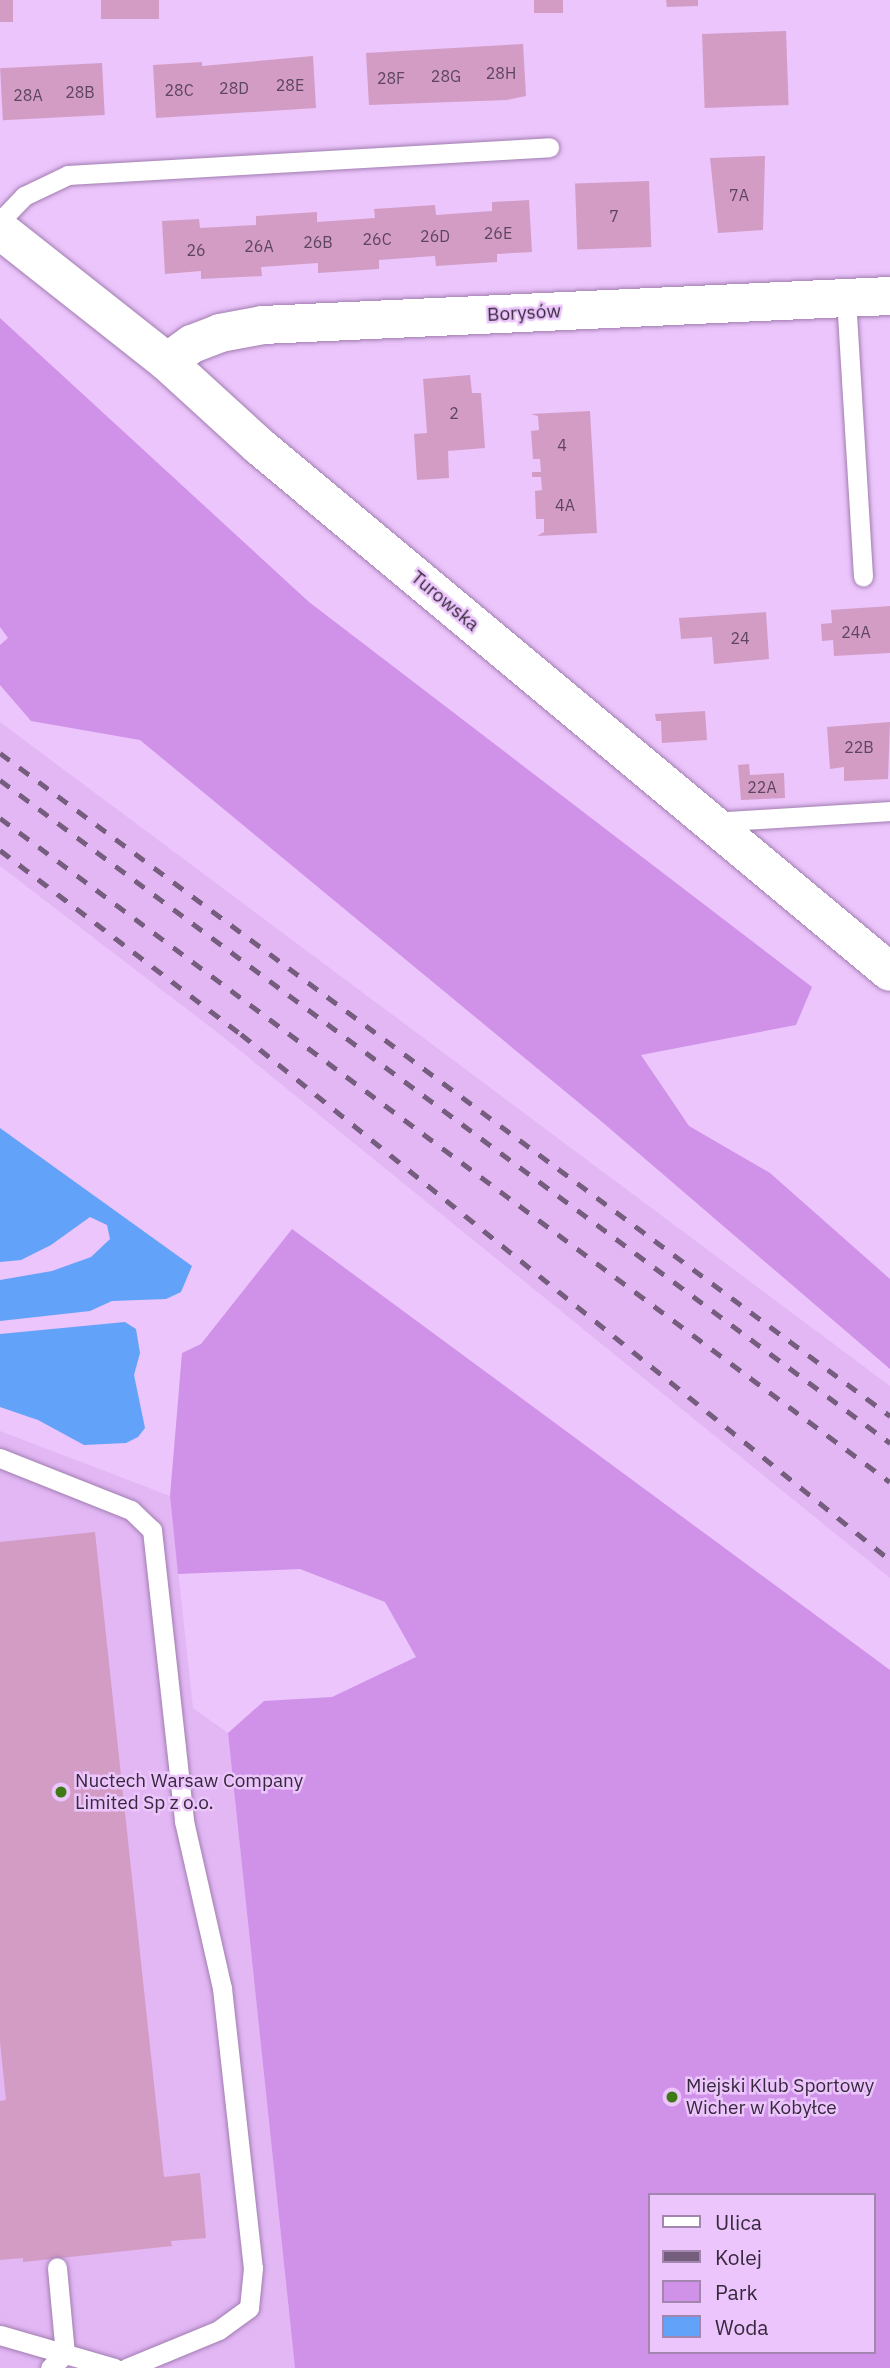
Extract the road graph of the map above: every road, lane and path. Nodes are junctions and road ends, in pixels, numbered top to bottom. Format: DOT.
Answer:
graph roads {
  1 [pos="550,147"];
  2 [pos="0,221"];
  3 [pos="0,230"];
  4 [pos="890,296"];
  5 [pos="845,298"];
  6 [pos="167,362"];
  7 [pos="863,576"];
  8 [pos="890,811"];
  9 [pos="711,822"];
  10 [pos="889,971"];
  11 [pos="0,1458"];
  12 [pos="57,2267"];
  13 [pos="0,2335"];
  14 [pos="65,2354"];
  15 [pos="50,2368"];
  16 [pos="114,2368"];
  17 [pos="127,2368"];
  1 -- 2 [label="lane"];
  3 -- 6 [label="street, Turowska"];
  4 -- 5 [label="street, Borysów"];
  5 -- 6 [label="street, Borysów"];
  5 -- 7 [label="lane"];
  6 -- 9 [label="street, Turowska"];
  8 -- 9 [label="lane"];
  9 -- 10 [label="street, Turowska"];
  11 -- 17 [label="lane"];
  12 -- 14 [label="lane"];
  13 -- 14 [label="lane"];
  14 -- 15 [label="lane"];
  14 -- 16 [label="lane"];
}
